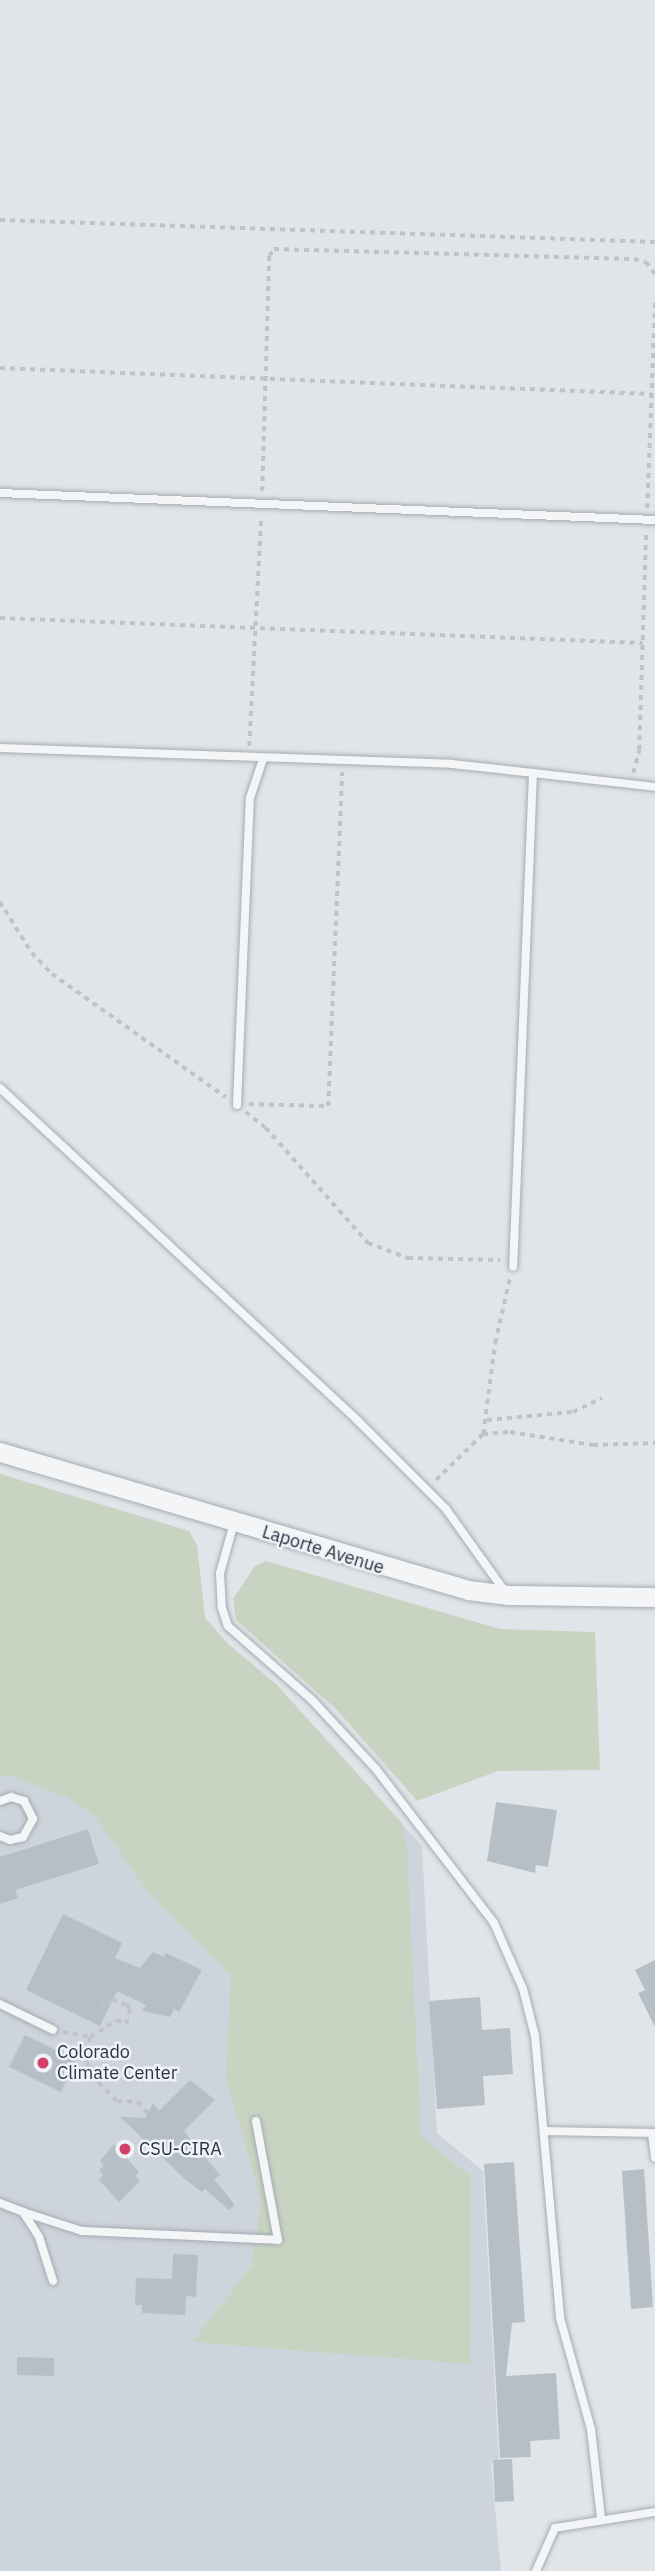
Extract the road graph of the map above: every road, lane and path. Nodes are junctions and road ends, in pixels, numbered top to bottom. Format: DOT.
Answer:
graph roads {
  1 [pos="0,220"];
  2 [pos="655,242"];
  3 [pos="655,274"];
  4 [pos="655,303"];
  5 [pos="0,368"];
  6 [pos="265,380"];
  7 [pos="651,394"];
  8 [pos="0,492"];
  9 [pos="262,504"];
  10 [pos="651,520"];
  11 [pos="0,618"];
  12 [pos="257,627"];
  13 [pos="643,643"];
  14 [pos="0,748"];
  15 [pos="248,758"];
  16 [pos="263,759"];
  17 [pos="342,761"];
  18 [pos="533,773"];
  19 [pos="628,786"];
  20 [pos="655,787"];
  21 [pos="0,902"];
  22 [pos="0,1088"];
  23 [pos="237,1105"];
  24 [pos="513,1264"];
  25 [pos="602,1398"];
  26 [pos="487,1420"];
  27 [pos="483,1434"];
  28 [pos="655,1443"];
  29 [pos="0,1452"];
  30 [pos="428,1490"];
  31 [pos="234,1523"];
  32 [pos="508,1595"];
  33 [pos="655,1597"];
  34 [pos="0,1801"];
  35 [pos="0,1836"];
  36 [pos="0,2004"];
  37 [pos="102,2006"];
  38 [pos="53,2030"];
  39 [pos="90,2038"];
  40 [pos="148,2113"];
  41 [pos="256,2121"];
  42 [pos="544,2131"];
  43 [pos="654,2133"];
  44 [pos="655,2158"];
  45 [pos="0,2203"];
  46 [pos="23,2212"];
  47 [pos="53,2281"];
  48 [pos="655,2512"];
  49 [pos="601,2518"];
  50 [pos="536,2571"];
  1 -- 2 [label="path"];
  3 -- 6 [label="path"];
  4 -- 7 [label="path"];
  5 -- 6 [label="path"];
  6 -- 7 [label="path"];
  6 -- 9 [label="path"];
  7 -- 10 [label="path"];
  8 -- 9 [label="lane"];
  9 -- 10 [label="lane"];
  9 -- 12 [label="path"];
  10 -- 13 [label="path"];
  11 -- 12 [label="path"];
  12 -- 13 [label="path"];
  12 -- 15 [label="path"];
  13 -- 19 [label="path"];
  14 -- 15 [label="lane"];
  15 -- 16 [label="lane"];
  16 -- 17 [label="lane"];
  16 -- 23 [label="lane"];
  17 -- 18 [label="lane"];
  17 -- 23 [label="path"];
  18 -- 19 [label="lane"];
  18 -- 24 [label="lane"];
  19 -- 20 [label="lane"];
  21 -- 23 [label="path"];
  22 -- 30 [label="lane"];
  23 -- 24 [label="path"];
  24 -- 26 [label="path"];
  25 -- 26 [label="path"];
  26 -- 27 [label="path"];
  27 -- 28 [label="path"];
  27 -- 30 [label="path"];
  29 -- 31 [label="street, Laporte Avenue"];
  30 -- 32 [label="lane"];
  31 -- 32 [label="street, Laporte Avenue"];
  31 -- 42 [label="lane"];
  32 -- 33 [label="street, Laporte Avenue"];
  34 -- 35 [label="lane"];
  36 -- 38 [label="lane"];
  37 -- 39 [label="path"];
  38 -- 39 [label="path"];
  39 -- 40 [label="path"];
  41 -- 46 [label="lane"];
  42 -- 43 [label="lane"];
  42 -- 49 [label="lane"];
  43 -- 44 [label="lane"];
  45 -- 46 [label="lane"];
  46 -- 47 [label="lane"];
  48 -- 49 [label="lane"];
  49 -- 50 [label="lane"];
}
